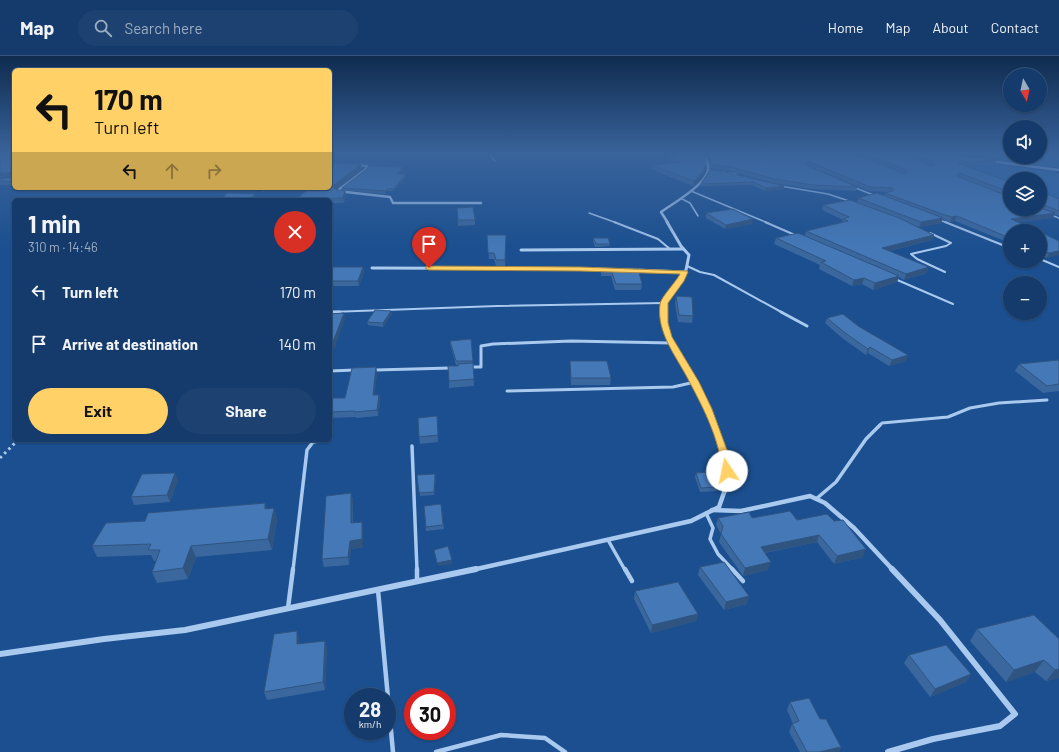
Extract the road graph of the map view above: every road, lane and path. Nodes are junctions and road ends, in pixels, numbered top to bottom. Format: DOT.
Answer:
graph roads {
  1 [pos="344,185"];
  2 [pos="698,185"];
  3 [pos="776,185"];
  4 [pos="851,185"];
  5 [pos="692,191"];
  6 [pos="882,198"];
  7 [pos="682,199"];
  8 [pos="481,203"];
  9 [pos="854,204"];
  10 [pos="589,213"];
  11 [pos="1047,213"];
  12 [pos="698,216"];
  13 [pos="933,218"];
  14 [pos="1059,218"];
  15 [pos="928,232"];
  16 [pos="799,237"];
  17 [pos="1003,245"];
  18 [pos="670,249"];
  19 [pos="683,249"];
  20 [pos="521,250"];
  21 [pos="1047,262"];
  22 [pos="687,266"];
  23 [pos="1059,267"];
  24 [pos="372,268"];
  25 [pos="608,270"];
  26 [pos="631,270"];
  27 [pos="685,272"];
  28 [pos="945,272"];
  29 [pos="889,276"];
  30 [pos="664,303"];
  31 [pos="953,304"];
  32 [pos="332,312"];
  33 [pos="807,326"];
  34 [pos="672,343"];
  35 [pos="465,367"];
  36 [pos="458,368"];
  37 [pos="360,370"];
  38 [pos="367,370"];
  39 [pos="332,371"];
  40 [pos="695,382"];
  41 [pos="507,391"];
  42 [pos="1047,400"];
  43 [pos="16,442"];
  44 [pos="313,442"];
  45 [pos="412,446"];
  46 [pos="0,458"];
  47 [pos="816,499"];
  48 [pos="709,511"];
  49 [pos="608,540"];
  50 [pos="417,580"];
  51 [pos="632,581"];
  52 [pos="742,581"];
  53 [pos="378,588"];
  54 [pos="288,608"];
  55 [pos="0,654"];
  56 [pos="394,752"];
  57 [pos="436,752"];
  58 [pos="565,752"];
  59 [pos="888,752"];
  1 -- 8 [label="street"];
  2 -- 5 [label="street"];
  3 -- 9 [label="lane"];
  4 -- 6 [label="lane"];
  5 -- 7 [label="street"];
  5 -- 16 [label="lane"];
  7 -- 12 [label="lane"];
  7 -- 19 [label="street"];
  10 -- 18 [label="lane"];
  11 -- 14 [label="lane"];
  13 -- 17 [label="lane"];
  15 -- 28 [label="lane"];
  18 -- 19 [label="street"];
  18 -- 20 [label="street"];
  19 -- 22 [label="street"];
  21 -- 23 [label="lane"];
  22 -- 27 [label="street"];
  22 -- 33 [label="lane"];
  24 -- 25 [label="street"];
  26 -- 27 [label="street"];
  27 -- 30 [label="street"];
  29 -- 31 [label="lane"];
  30 -- 32 [label="lane"];
  30 -- 34 [label="street"];
  34 -- 35 [label="lane"];
  34 -- 40 [label="street"];
  36 -- 38 [label="lane"];
  37 -- 39 [label="lane"];
  40 -- 41 [label="lane"];
  40 -- 48 [label="street"];
  42 -- 47 [label="lane"];
  43 -- 46 [label="path"];
  44 -- 54 [label="lane"];
  45 -- 50 [label="lane"];
  47 -- 48 [label="street"];
  47 -- 59 [label="street"];
  48 -- 49 [label="street"];
  48 -- 52 [label="lane"];
  49 -- 50 [label="street"];
  49 -- 51 [label="lane"];
  50 -- 53 [label="street"];
  53 -- 54 [label="street"];
  53 -- 56 [label="lane"];
  54 -- 55 [label="street"];
  57 -- 58 [label="lane"];
}
